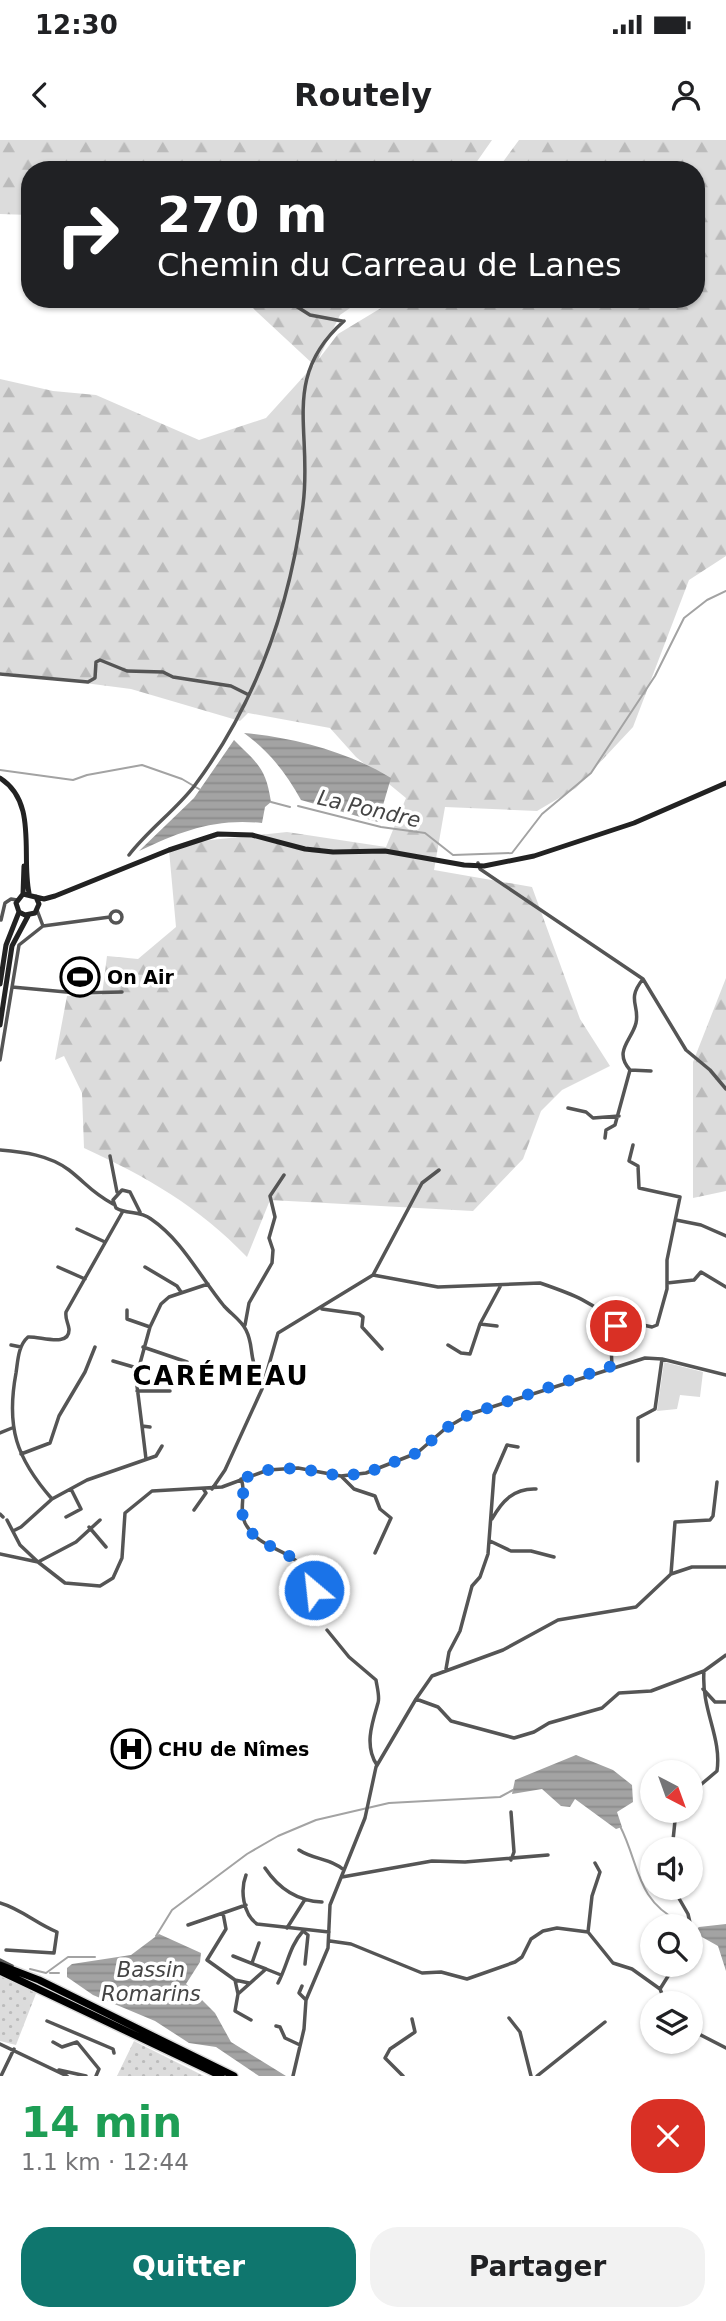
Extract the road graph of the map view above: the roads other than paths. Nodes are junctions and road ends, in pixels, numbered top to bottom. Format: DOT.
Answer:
graph roads {
  1 [pos="298,308"];
  2 [pos="0,674"];
  3 [pos="249,695"];
  4 [pos="0,778"];
  5 [pos="726,783"];
  6 [pos="481,864"];
  7 [pos="131,867"];
  8 [pos="61,893"];
  9 [pos="26,894"];
  10 [pos="36,897"];
  11 [pos="17,900"];
  12 [pos="19,912"];
  13 [pos="34,912"];
  14 [pos="110,917"];
  15 [pos="1,920"];
  16 [pos="43,926"];
  17 [pos="643,979"];
  18 [pos="0,984"];
  19 [pos="12,987"];
  20 [pos="122,992"];
  21 [pos="0,1025"];
  22 [pos="0,1060"];
  23 [pos="629,1070"];
  24 [pos="651,1071"];
  25 [pos="726,1089"];
  26 [pos="568,1108"];
  27 [pos="619,1116"];
  28 [pos="605,1138"];
  29 [pos="633,1145"];
  30 [pos="0,1150"];
  31 [pos="110,1156"];
  32 [pos="439,1170"];
  33 [pos="284,1175"];
  34 [pos="117,1185"];
  35 [pos="122,1190"];
  36 [pos="117,1192"];
  37 [pos="113,1197"];
  38 [pos="104,1199"];
  39 [pos="134,1202"];
  40 [pos="114,1206"];
  41 [pos="126,1211"];
  42 [pos="140,1212"];
  43 [pos="116,1218"];
  44 [pos="676,1220"];
  45 [pos="77,1229"];
  46 [pos="726,1236"];
  47 [pos="105,1242"];
  48 [pos="145,1267"];
  49 [pos="58,1268"];
  50 [pos="373,1275"];
  51 [pos="85,1279"];
  52 [pos="667,1283"];
  53 [pos="208,1284"];
  54 [pos="501,1285"];
  55 [pos="726,1287"];
  56 [pos="181,1292"];
  57 [pos="322,1309"];
  58 [pos="127,1310"];
  59 [pos="480,1324"];
  60 [pos="497,1326"];
  61 [pos="616,1326"];
  62 [pos="150,1327"];
  63 [pos="244,1327"];
  64 [pos="11,1345"];
  65 [pos="448,1345"];
  66 [pos="21,1347"];
  67 [pos="95,1347"];
  68 [pos="143,1347"];
  69 [pos="382,1349"];
  70 [pos="662,1359"];
  71 [pos="113,1361"];
  72 [pos="187,1362"];
  73 [pos="612,1366"];
  74 [pos="137,1368"];
  75 [pos="726,1375"];
  76 [pos="262,1380"];
  77 [pos="137,1391"];
  78 [pos="170,1391"];
  79 [pos="142,1426"];
  80 [pos="150,1427"];
  81 [pos="12,1428"];
  82 [pos="0,1433"];
  83 [pos="162,1446"];
  84 [pos="518,1447"];
  85 [pos="21,1454"];
  86 [pos="146,1460"];
  87 [pos="638,1461"];
  88 [pos="341,1476"];
  89 [pos="241,1479"];
  90 [pos="717,1482"];
  91 [pos="71,1489"];
  92 [pos="212,1489"];
  93 [pos="536,1489"];
  94 [pos="204,1490"];
  95 [pos="52,1499"];
  96 [pos="194,1510"];
  97 [pos="3,1517"];
  98 [pos="66,1517"];
  99 [pos="100,1520"];
  100 [pos="491,1520"];
  101 [pos="89,1527"];
  102 [pos="13,1531"];
  103 [pos="489,1541"];
  104 [pos="106,1547"];
  105 [pos="375,1553"];
  106 [pos="0,1554"];
  107 [pos="554,1557"];
  108 [pos="38,1562"];
  109 [pos="726,1567"];
  110 [pos="671,1574"];
  111 [pos="314,1590"];
  112 [pos="327,1630"];
  113 [pos="726,1655"];
  114 [pos="446,1669"];
  115 [pos="704,1671"];
  116 [pos="702,1688"];
  117 [pos="416,1699"];
  118 [pos="726,1702"];
  119 [pos="377,1764"];
  120 [pos="704,1783"];
  121 [pos="511,1812"];
  122 [pos="299,1850"];
  123 [pos="548,1855"];
  124 [pos="511,1860"];
  125 [pos="595,1863"];
  126 [pos="265,1868"];
  127 [pos="344,1870"];
  128 [pos="246,1875"];
  129 [pos="341,1877"];
  130 [pos="304,1901"];
  131 [pos="322,1902"];
  132 [pos="0,1903"];
  133 [pos="246,1905"];
  134 [pos="223,1913"];
  135 [pos="188,1925"];
  136 [pos="287,1928"];
  137 [pos="303,1931"];
  138 [pos="329,1932"];
  139 [pos="587,1932"];
  140 [pos="330,1941"];
  141 [pos="260,1943"];
  142 [pos="6,1950"];
  143 [pos="233,1956"];
  144 [pos="0,1962"];
  145 [pos="252,1963"];
  146 [pos="305,1964"];
  147 [pos="266,1969"];
  148 [pos="0,1970"];
  149 [pos="282,1976"];
  150 [pos="668,1977"];
  151 [pos="234,1980"];
  152 [pos="249,1983"];
  153 [pos="278,1983"];
  154 [pos="302,1986"];
  155 [pos="660,1989"];
  156 [pos="238,1994"];
  157 [pos="306,2000"];
  158 [pos="509,2018"];
  159 [pos="412,2019"];
  160 [pos="251,2020"];
  161 [pos="47,2021"];
  162 [pos="605,2022"];
  163 [pos="276,2026"];
  164 [pos="80,2036"];
  165 [pos="703,2036"];
  166 [pos="52,2042"];
  167 [pos="77,2042"];
  168 [pos="0,2044"];
  169 [pos="300,2045"];
  170 [pos="726,2048"];
  171 [pos="14,2049"];
  172 [pos="114,2053"];
  173 [pos="54,2069"];
  174 [pos="1,2076"];
  175 [pos="67,2076"];
  176 [pos="86,2076"];
  177 [pos="96,2076"];
  178 [pos="221,2076"];
  179 [pos="234,2076"];
  180 [pos="293,2076"];
  181 [pos="403,2076"];
  182 [pos="531,2076"];
  183 [pos="537,2076"];
  1 -- 3 [label="street"];
  2 -- 3 [label="street"];
  3 -- 7 [label="street"];
  4 -- 9 [label="main road"];
  5 -- 6 [label="main road"];
  6 -- 7 [label="main road"];
  6 -- 17 [label="street"];
  7 -- 8 [label="main road"];
  8 -- 10 [label="main road"];
  8 -- 13 [label="main road"];
  9 -- 10 [label="main road"];
  9 -- 11 [label="main road"];
  10 -- 13 [label="main road"];
  11 -- 12 [label="main road"];
  11 -- 15 [label="street"];
  12 -- 13 [label="main road"];
  12 -- 18 [label="main road"];
  13 -- 16 [label="street"];
  13 -- 21 [label="main road"];
  14 -- 16 [label="street"];
  16 -- 19 [label="street"];
  17 -- 23 [label="street"];
  17 -- 25 [label="street"];
  19 -- 20 [label="street"];
  19 -- 22 [label="street"];
  23 -- 24 [label="street"];
  23 -- 27 [label="street"];
  26 -- 27 [label="street"];
  27 -- 28 [label="street"];
  29 -- 44 [label="street"];
  30 -- 38 [label="street"];
  31 -- 34 [label="street"];
  32 -- 50 [label="street"];
  33 -- 63 [label="street"];
  34 -- 35 [label="street"];
  34 -- 36 [label="street"];
  35 -- 36 [label="street"];
  35 -- 39 [label="street"];
  36 -- 37 [label="street"];
  37 -- 38 [label="street"];
  37 -- 40 [label="street"];
  38 -- 40 [label="street"];
  39 -- 41 [label="street"];
  39 -- 42 [label="street"];
  40 -- 41 [label="street"];
  40 -- 43 [label="street"];
  41 -- 42 [label="street"];
  41 -- 43 [label="street"];
  42 -- 53 [label="street"];
  43 -- 47 [label="street"];
  44 -- 46 [label="street"];
  44 -- 52 [label="street"];
  45 -- 47 [label="street"];
  47 -- 51 [label="street"];
  48 -- 56 [label="street"];
  49 -- 51 [label="street"];
  50 -- 54 [label="street"];
  50 -- 57 [label="street"];
  51 -- 66 [label="street"];
  52 -- 55 [label="street"];
  52 -- 61 [label="street"];
  53 -- 56 [label="street"];
  53 -- 63 [label="street"];
  54 -- 59 [label="street"];
  54 -- 61 [label="street"];
  56 -- 62 [label="street"];
  57 -- 69 [label="street"];
  57 -- 76 [label="street"];
  58 -- 62 [label="street"];
  59 -- 60 [label="street"];
  59 -- 65 [label="street"];
  61 -- 73 [label="street"];
  62 -- 68 [label="street"];
  63 -- 76 [label="street"];
  64 -- 66 [label="street"];
  66 -- 81 [label="street"];
  67 -- 85 [label="street"];
  68 -- 72 [label="street"];
  68 -- 74 [label="street"];
  70 -- 73 [label="street"];
  70 -- 75 [label="street"];
  70 -- 87 [label="street"];
  71 -- 74 [label="street"];
  73 -- 88 [label="street"];
  74 -- 77 [label="street"];
  76 -- 92 [label="street"];
  77 -- 78 [label="street"];
  77 -- 79 [label="street"];
  79 -- 80 [label="street"];
  79 -- 86 [label="street"];
  81 -- 82 [label="street"];
  81 -- 85 [label="street"];
  83 -- 86 [label="street"];
  84 -- 100 [label="street"];
  85 -- 95 [label="street"];
  86 -- 91 [label="street"];
  88 -- 89 [label="street"];
  88 -- 105 [label="street"];
  89 -- 92 [label="street"];
  89 -- 111 [label="street"];
  90 -- 110 [label="street"];
  91 -- 95 [label="street"];
  91 -- 98 [label="street"];
  92 -- 94 [label="street"];
  93 -- 100 [label="street"];
  94 -- 96 [label="street"];
  94 -- 108 [label="street"];
  95 -- 102 [label="street"];
  97 -- 102 [label="street"];
  99 -- 101 [label="street"];
  100 -- 103 [label="street"];
  101 -- 104 [label="street"];
  101 -- 108 [label="street"];
  102 -- 108 [label="street"];
  103 -- 107 [label="street"];
  103 -- 114 [label="street"];
  106 -- 108 [label="street"];
  109 -- 110 [label="street"];
  110 -- 114 [label="street"];
  112 -- 119 [label="street"];
  113 -- 115 [label="street"];
  114 -- 117 [label="street"];
  115 -- 116 [label="street"];
  115 -- 117 [label="street"];
  116 -- 118 [label="street"];
  116 -- 120 [label="street"];
  117 -- 119 [label="street"];
  119 -- 127 [label="street"];
  121 -- 124 [label="street"];
  122 -- 127 [label="street"];
  123 -- 124 [label="street"];
  124 -- 129 [label="street"];
  125 -- 139 [label="street"];
  126 -- 130 [label="street"];
  127 -- 129 [label="street"];
  128 -- 133 [label="street"];
  129 -- 138 [label="street"];
  130 -- 131 [label="street"];
  130 -- 136 [label="street"];
  132 -- 142 [label="street"];
  133 -- 134 [label="street"];
  133 -- 136 [label="street"];
  134 -- 135 [label="street"];
  134 -- 151 [label="street"];
  136 -- 137 [label="street"];
  137 -- 138 [label="street"];
  137 -- 146 [label="street"];
  137 -- 149 [label="street"];
  138 -- 140 [label="street"];
  139 -- 140 [label="street"];
  139 -- 155 [label="street"];
  140 -- 157 [label="street"];
  141 -- 145 [label="street"];
  143 -- 145 [label="street"];
  144 -- 179 [label="main road"];
  145 -- 147 [label="street"];
  147 -- 149 [label="street"];
  147 -- 152 [label="street"];
  148 -- 178 [label="main road"];
  149 -- 153 [label="street"];
  150 -- 155 [label="street"];
  151 -- 152 [label="street"];
  151 -- 156 [label="street"];
  152 -- 156 [label="street"];
  154 -- 157 [label="street"];
  156 -- 160 [label="street"];
  157 -- 169 [label="street"];
  158 -- 182 [label="street"];
  159 -- 181 [label="street"];
  161 -- 164 [label="street"];
  162 -- 183 [label="street"];
  163 -- 169 [label="street"];
  164 -- 167 [label="street"];
  164 -- 172 [label="street"];
  165 -- 170 [label="street"];
  166 -- 167 [label="street"];
  167 -- 177 [label="street"];
  168 -- 171 [label="street"];
  169 -- 180 [label="street"];
  171 -- 173 [label="street"];
  171 -- 174 [label="street"];
  173 -- 175 [label="street"];
  173 -- 176 [label="street"];
}
